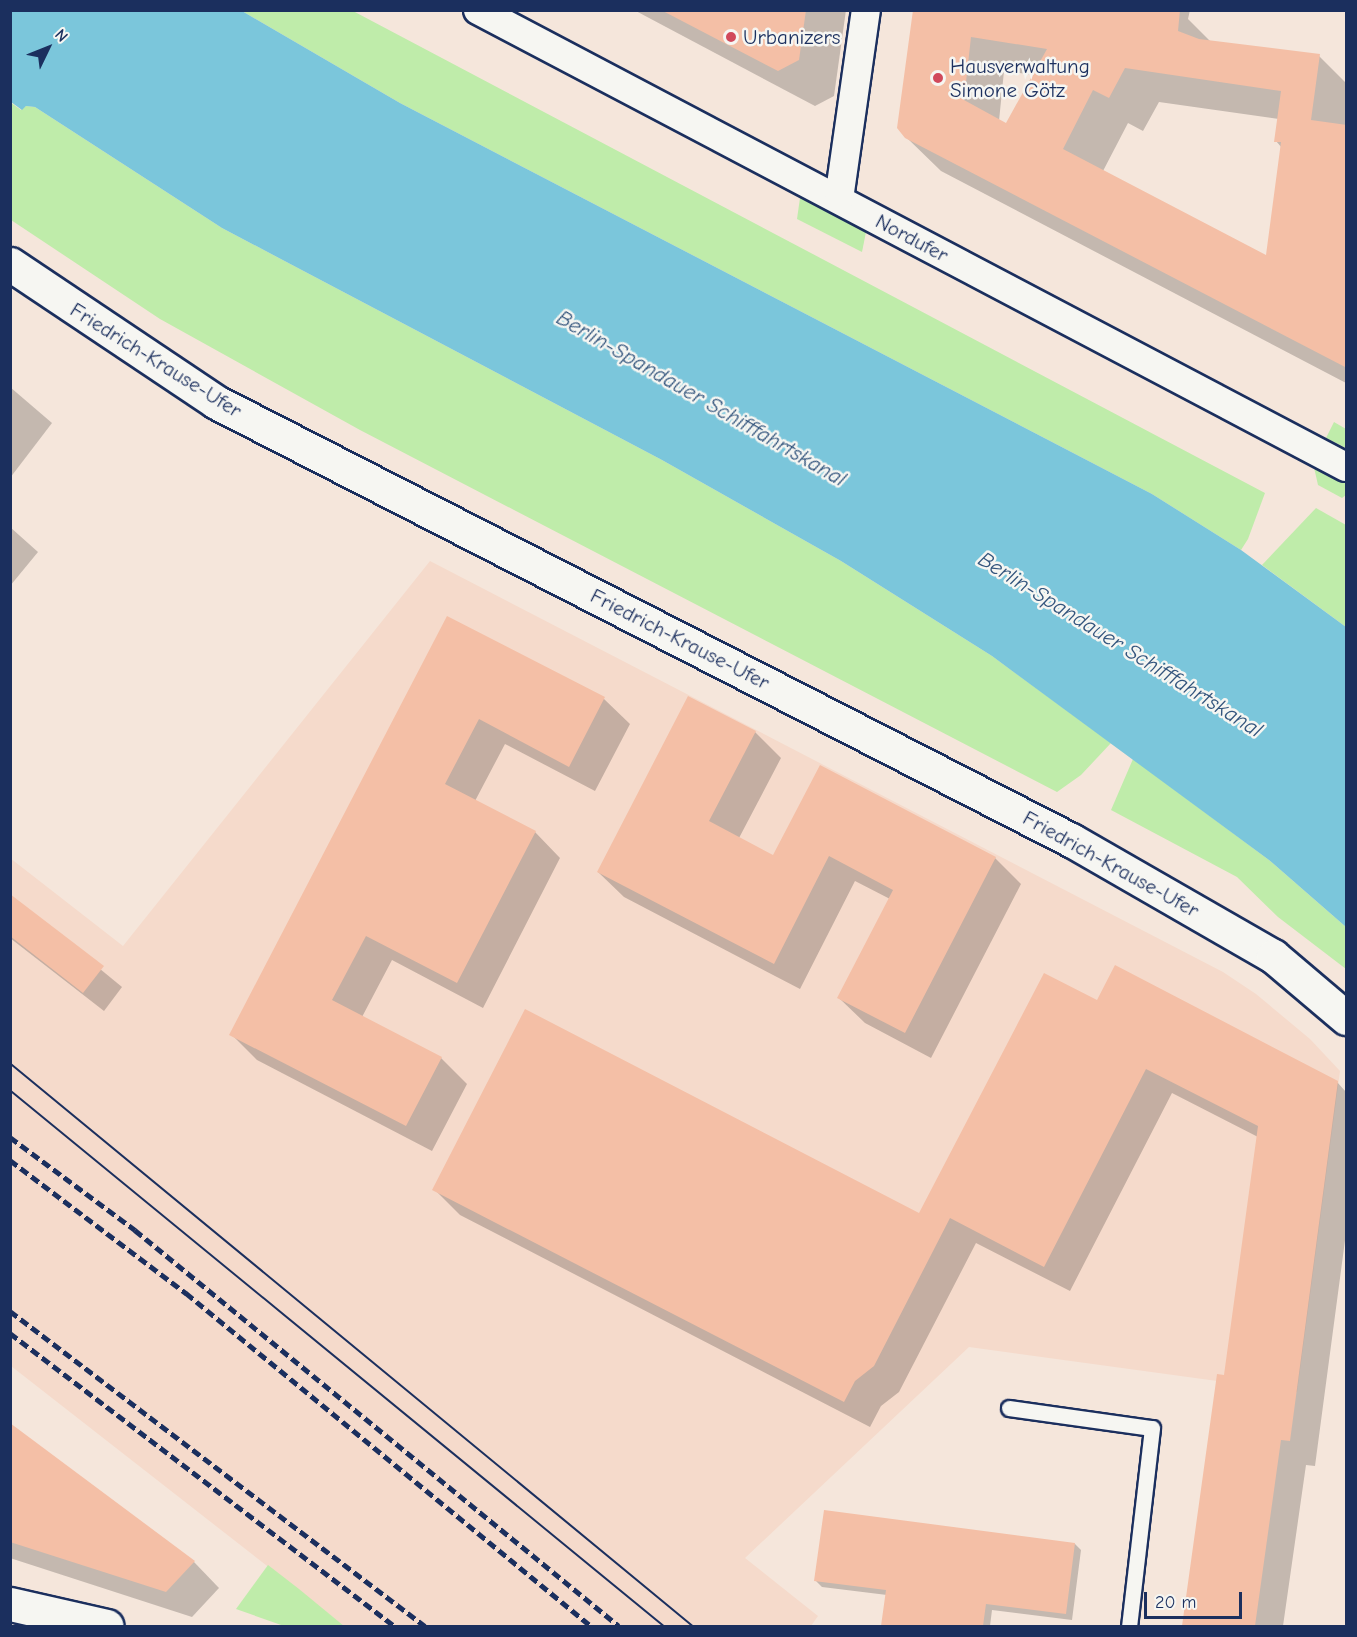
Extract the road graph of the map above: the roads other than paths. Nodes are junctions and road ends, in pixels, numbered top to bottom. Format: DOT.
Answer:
graph roads {
  1 [pos="478,10"];
  2 [pos="866,10"];
  3 [pos="839,199"];
  4 [pos="10,264"];
  5 [pos="1347,467"];
  6 [pos="1347,1018"];
  7 [pos="1009,1408"];
  8 [pos="10,1604"];
  9 [pos="106,1626"];
  10 [pos="1130,1626"];
  1 -- 3 [label="street, Nordufer"];
  2 -- 3 [label="street"];
  3 -- 5 [label="street, Nordufer"];
  4 -- 6 [label="street, Friedrich-Krause-Ufer"];
  7 -- 10 [label="lane"];
  8 -- 9 [label="street"];
}
